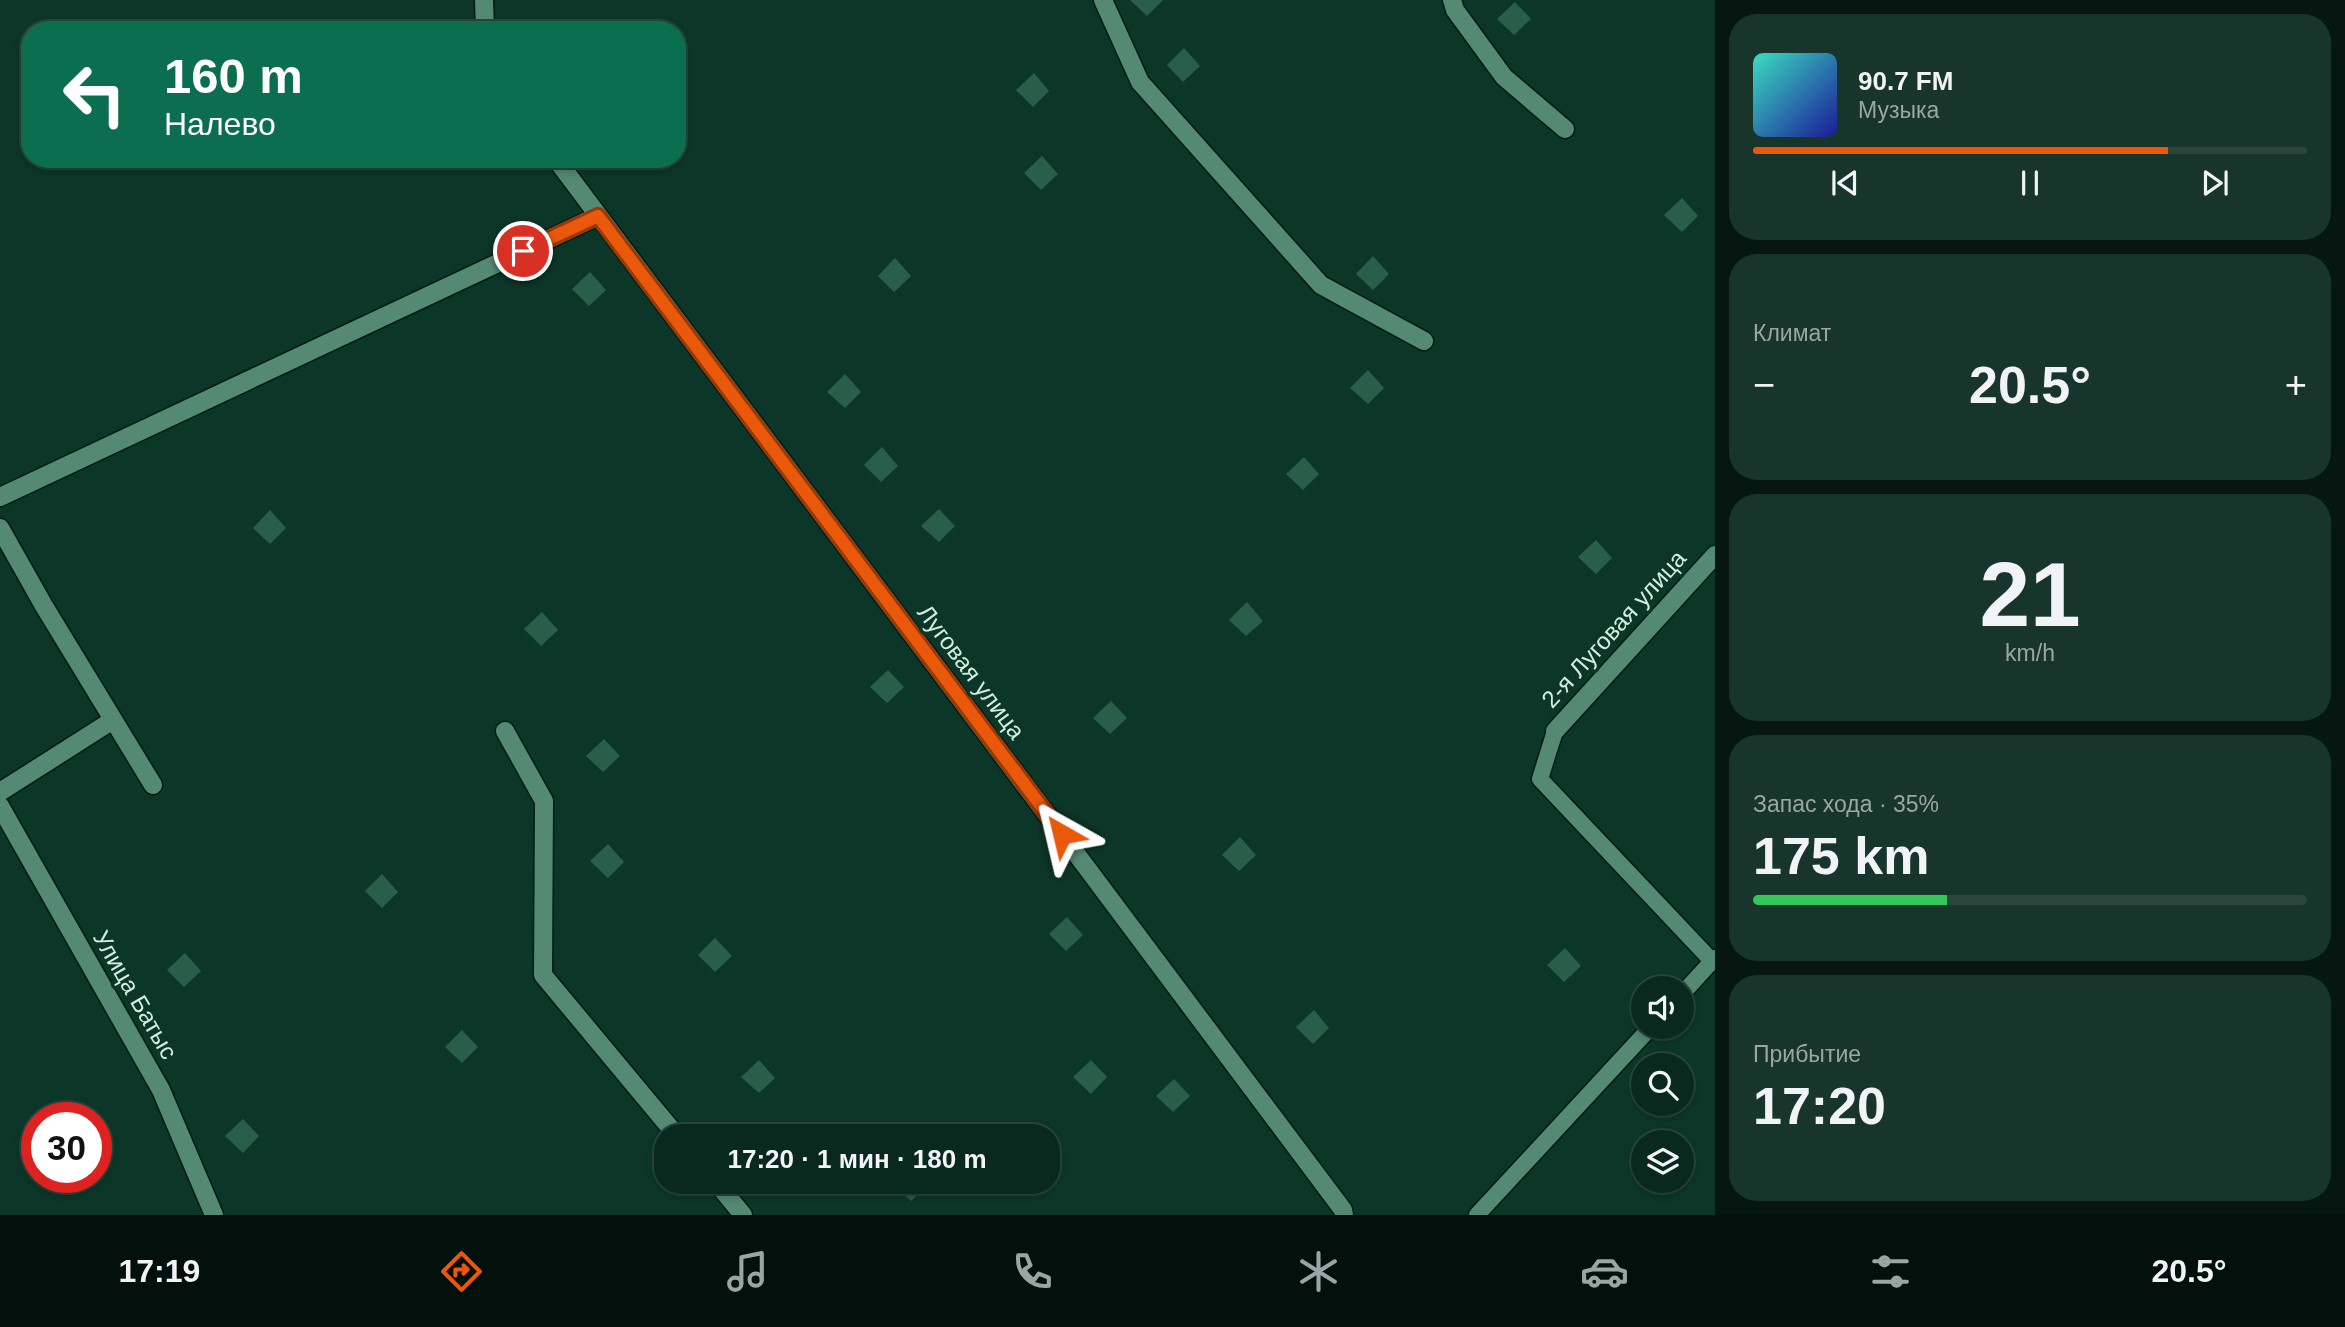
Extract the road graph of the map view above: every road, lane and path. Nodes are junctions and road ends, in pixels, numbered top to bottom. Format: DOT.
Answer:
graph roads {
  1 [pos="484,0"];
  2 [pos="1103,0"];
  3 [pos="1452,0"];
  4 [pos="485,21"];
  5 [pos="1565,129"];
  6 [pos="563,168"];
  7 [pos="598,216"];
  8 [pos="1424,341"];
  9 [pos="0,497"];
  10 [pos="0,528"];
  11 [pos="1715,555"];
  12 [pos="113,720"];
  13 [pos="1555,731"];
  14 [pos="505,732"];
  15 [pos="153,785"];
  16 [pos="0,792"];
  17 [pos="0,806"];
  18 [pos="1714,960"];
  19 [pos="1694,981"];
  20 [pos="1640,1039"];
  21 [pos="667,1124"];
  22 [pos="726,1194"];
  23 [pos="214,1215"];
  24 [pos="743,1215"];
  25 [pos="1344,1215"];
  26 [pos="1477,1215"];
  1 -- 4 [label="street"];
  2 -- 8 [label="street"];
  3 -- 5 [label="street"];
  6 -- 7 [label="street, Луговая улица"];
  7 -- 9 [label="street"];
  7 -- 25 [label="street, Луговая улица"];
  10 -- 12 [label="street"];
  11 -- 13 [label="street, 2-я Луговая улица"];
  12 -- 15 [label="street"];
  12 -- 16 [label="street"];
  13 -- 18 [label="lane, 2-я Луговая улица"];
  14 -- 21 [label="street"];
  17 -- 23 [label="street, Улица Батыс"];
  18 -- 19 [label="lane"];
  20 -- 26 [label="lane"];
  22 -- 24 [label="street"];
}
